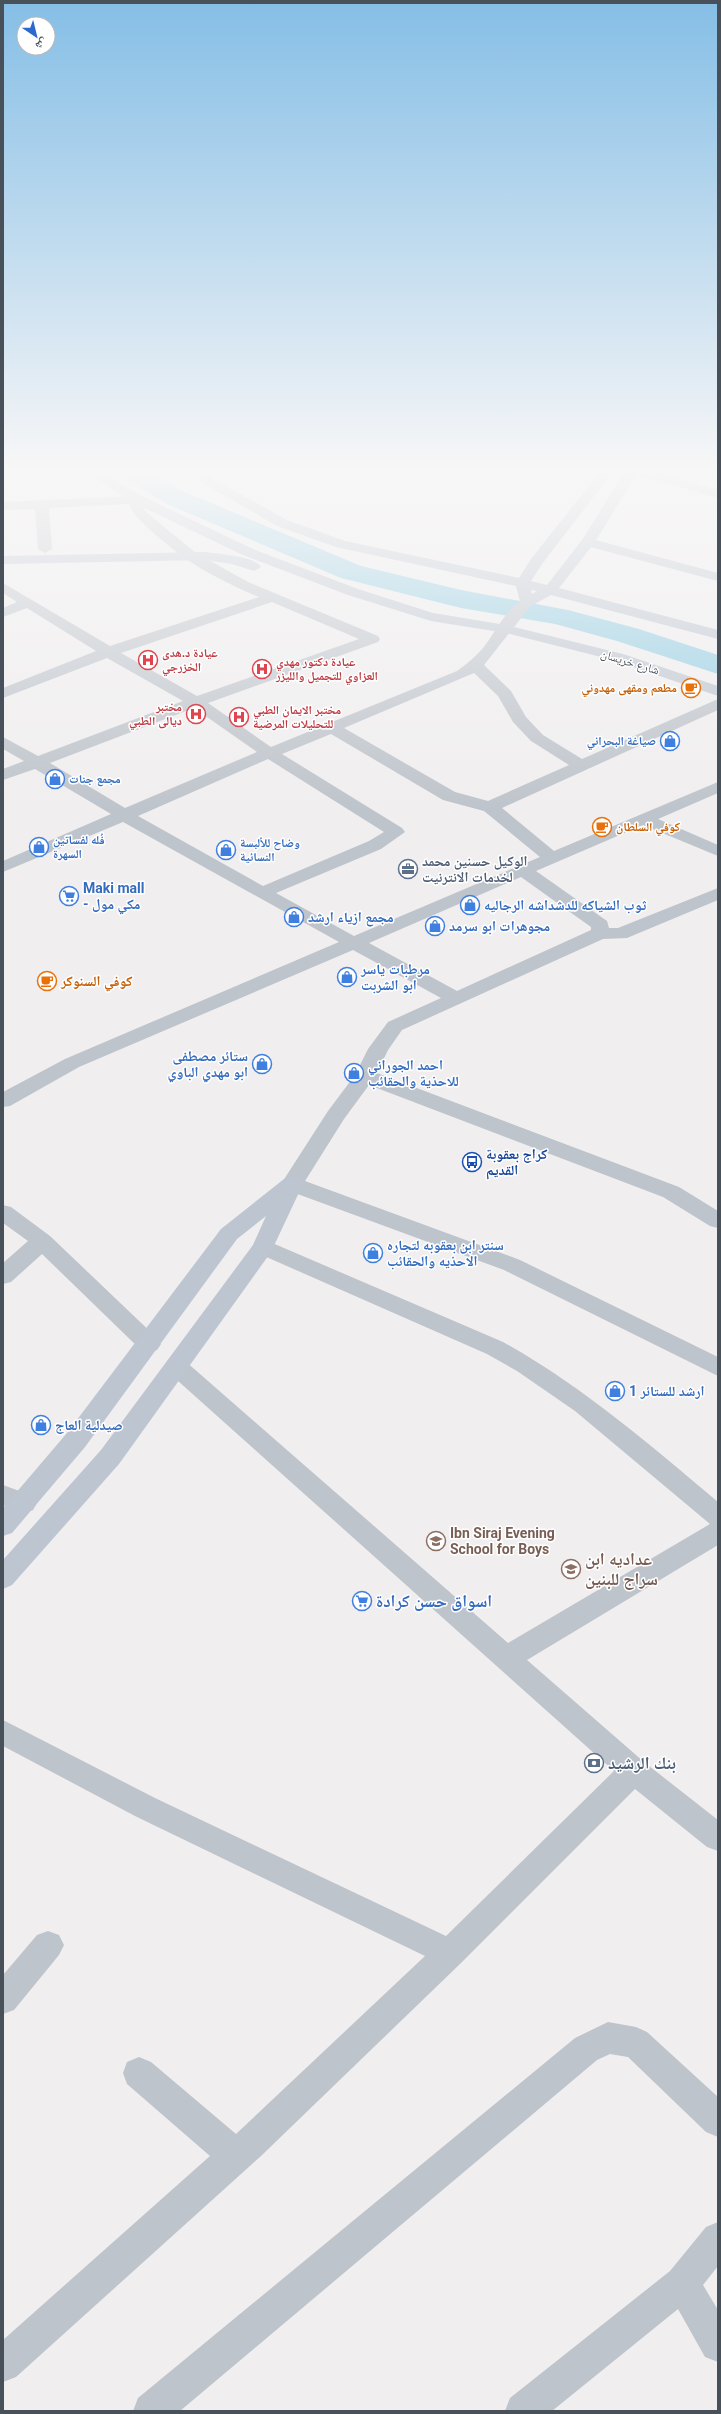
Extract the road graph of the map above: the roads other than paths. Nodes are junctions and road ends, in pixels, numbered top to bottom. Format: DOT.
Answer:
graph roads {
  1 [pos="247,586"];
  2 [pos="307,586"];
  3 [pos="336,586"];
  4 [pos="524,586"];
  5 [pos="534,586"];
  6 [pos="553,586"];
  7 [pos="3,587"];
  8 [pos="550,590"];
  9 [pos="353,592"];
  10 [pos="271,598"];
  11 [pos="27,603"];
  12 [pos="520,608"];
  13 [pos="3,614"];
  14 [pos="506,629"];
  15 [pos="718,635"];
  16 [pos="108,652"];
  17 [pos="476,666"];
  18 [pos="718,691"];
  19 [pos="3,693"];
  20 [pos="196,702"];
  21 [pos="718,704"];
  22 [pos="331,727"];
  23 [pos="3,742"];
  24 [pos="269,753"];
  25 [pos="38,762"];
  26 [pos="582,766"];
  27 [pos="3,775"];
  28 [pos="718,787"];
  29 [pos="490,807"];
  30 [pos="124,815"];
  31 [pos="643,819"];
  32 [pos="718,851"];
  33 [pos="552,858"];
  34 [pos="3,867"];
  35 [pos="524,871"];
  36 [pos="262,893"];
  37 [pos="718,893"];
  38 [pos="600,933"];
  39 [pos="353,942"];
  40 [pos="456,998"];
  41 [pos="364,1076"];
  42 [pos="3,1101"];
  43 [pos="292,1184"];
  44 [pos="3,1212"];
  45 [pos="718,1221"];
  46 [pos="42,1242"];
  47 [pos="263,1247"];
  48 [pos="3,1276"];
  49 [pos="149,1344"];
  50 [pos="176,1366"];
  51 [pos="718,1368"];
  52 [pos="14,1499"];
  53 [pos="718,1517"];
  54 [pos="3,1526"];
  55 [pos="718,1532"];
  56 [pos="3,1578"];
  57 [pos="507,1658"];
  58 [pos="3,1732"];
  59 [pos="634,1771"];
  60 [pos="718,1838"];
  61 [pos="48,1945"];
  62 [pos="450,1952"];
  63 [pos="3,1999"];
  64 [pos="139,2073"];
  65 [pos="718,2120"];
  66 [pos="236,2156"];
  67 [pos="718,2239"];
  68 [pos="682,2283"];
  69 [pos="718,2344"];
  70 [pos="3,2364"];
  71 [pos="151,2411"];
  72 [pos="523,2411"];
  1 -- 10 [label="street"];
  2 -- 9 [label="street"];
  3 -- 9 [label="street, شارع خريسان"];
  4 -- 12 [label="street"];
  5 -- 8 [label="street"];
  6 -- 8 [label="street"];
  7 -- 11 [label="street"];
  8 -- 12 [label="street"];
  8 -- 15 [label="street"];
  9 -- 14 [label="street, شارع خريسان"];
  10 -- 16 [label="street"];
  10 -- 20 [label="street"];
  11 -- 13 [label="street"];
  11 -- 16 [label="street"];
  12 -- 14 [label="street"];
  14 -- 17 [label="street"];
  14 -- 18 [label="street, شارع خريسان"];
  16 -- 19 [label="street"];
  16 -- 20 [label="street"];
  17 -- 22 [label="street"];
  17 -- 26 [label="street"];
  20 -- 24 [label="street"];
  20 -- 25 [label="street"];
  21 -- 26 [label="street"];
  22 -- 24 [label="street"];
  22 -- 29 [label="street"];
  23 -- 25 [label="street"];
  24 -- 30 [label="street"];
  24 -- 36 [label="street"];
  25 -- 27 [label="street"];
  25 -- 30 [label="street"];
  26 -- 29 [label="street"];
  28 -- 31 [label="street"];
  29 -- 33 [label="street"];
  30 -- 34 [label="street"];
  30 -- 36 [label="street"];
  31 -- 32 [label="street"];
  31 -- 33 [label="street"];
  33 -- 35 [label="street"];
  35 -- 38 [label="street"];
  35 -- 39 [label="street"];
  36 -- 39 [label="street"];
  37 -- 38 [label="street"];
  38 -- 40 [label="street"];
  39 -- 40 [label="street"];
  39 -- 42 [label="street"];
  40 -- 41 [label="street"];
  41 -- 43 [label="street"];
  41 -- 45 [label="street"];
  43 -- 47 [label="street"];
  43 -- 49 [label="street"];
  43 -- 51 [label="street"];
  44 -- 46 [label="street"];
  46 -- 48 [label="street"];
  46 -- 49 [label="street"];
  47 -- 50 [label="street"];
  47 -- 53 [label="street"];
  49 -- 52 [label="street"];
  50 -- 56 [label="street"];
  50 -- 57 [label="street"];
  52 -- 54 [label="street"];
  55 -- 57 [label="street"];
  57 -- 59 [label="street"];
  58 -- 62 [label="street"];
  59 -- 60 [label="street"];
  59 -- 62 [label="street"];
  61 -- 63 [label="street"];
  62 -- 66 [label="street"];
  64 -- 66 [label="street"];
  65 -- 71 [label="street"];
  66 -- 70 [label="street"];
  67 -- 68 [label="street"];
  68 -- 69 [label="street"];
  68 -- 72 [label="street"];
}
